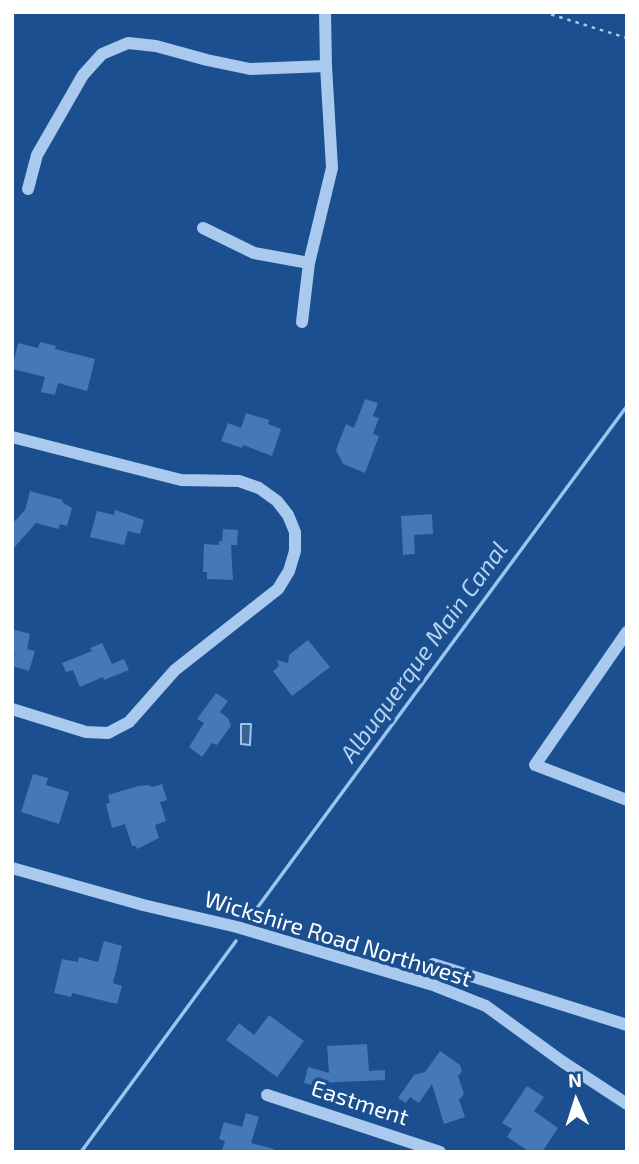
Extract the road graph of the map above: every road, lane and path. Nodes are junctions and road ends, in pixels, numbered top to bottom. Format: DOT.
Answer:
graph roads {
  1 [pos="325,12"];
  2 [pos="543,12"];
  3 [pos="627,38"];
  4 [pos="326,66"];
  5 [pos="28,189"];
  6 [pos="203,228"];
  7 [pos="309,263"];
  8 [pos="302,322"];
  9 [pos="12,437"];
  10 [pos="627,632"];
  11 [pos="12,709"];
  12 [pos="627,800"];
  13 [pos="12,869"];
  14 [pos="433,964"];
  15 [pos="627,1025"];
  16 [pos="267,1095"];
  17 [pos="627,1104"];
  18 [pos="440,1152"];
  1 -- 4 [label="street"];
  2 -- 3 [label="path"];
  4 -- 5 [label="street"];
  4 -- 7 [label="street"];
  6 -- 7 [label="street"];
  7 -- 8 [label="street"];
  9 -- 11 [label="street"];
  10 -- 12 [label="street"];
  13 -- 17 [label="street, Wickshire Road Northwest"];
  14 -- 15 [label="street"];
  16 -- 18 [label="street, Eastment"];
}
